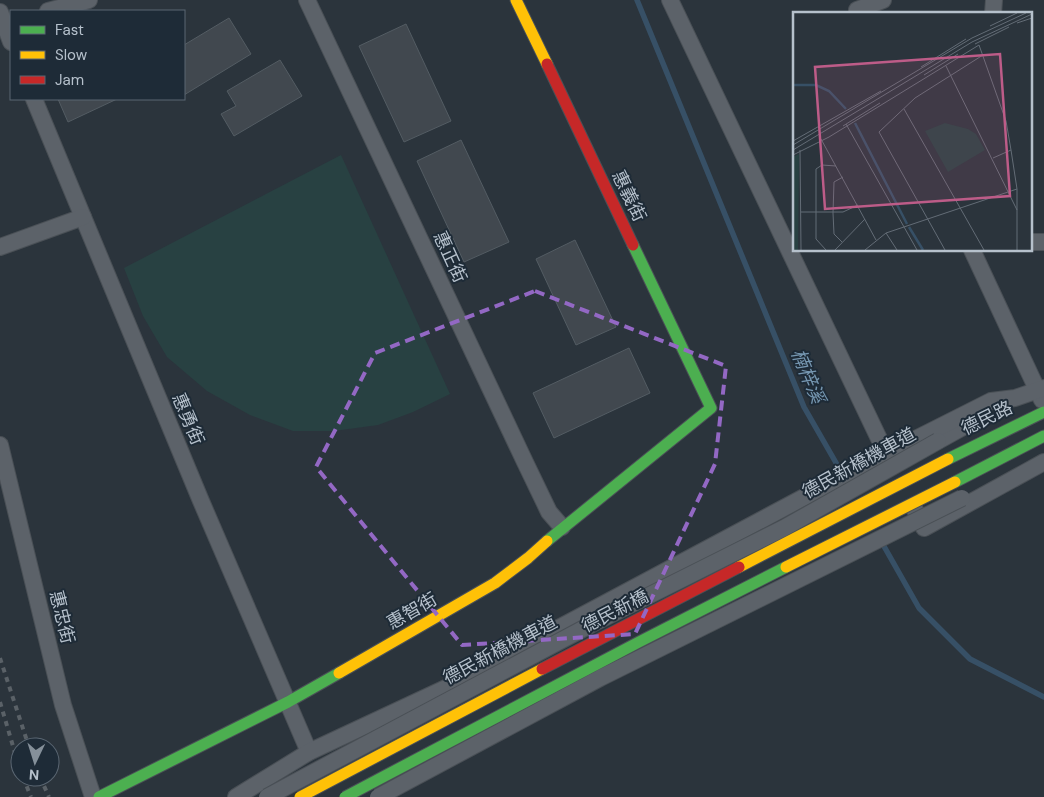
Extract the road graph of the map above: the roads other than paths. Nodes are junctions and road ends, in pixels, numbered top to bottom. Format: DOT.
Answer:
graph roads {
  1 [pos="89,0"];
  2 [pos="307,0"];
  3 [pos="516,0"];
  4 [pos="670,0"];
  5 [pos="882,0"];
  6 [pos="856,8"];
  7 [pos="52,10"];
  8 [pos="4,20"];
  9 [pos="10,39"];
  10 [pos="34,100"];
  11 [pos="83,217"];
  12 [pos="0,247"];
  13 [pos="972,251"];
  14 [pos="1042,394"];
  15 [pos="1015,398"];
  16 [pos="711,408"];
  17 [pos="1044,412"];
  18 [pos="1044,436"];
  19 [pos="0,445"];
  20 [pos="886,454"];
  21 [pos="948,459"];
  22 [pos="1044,461"];
  23 [pos="562,527"];
  24 [pos="288,702"];
  25 [pos="309,752"];
  26 [pos="93,797"];
  27 [pos="99,797"];
  28 [pos="236,797"];
  29 [pos="267,797"];
  30 [pos="300,797"];
  31 [pos="344,797"];
  32 [pos="378,797"];
  1 -- 7 [label="street"];
  2 -- 23 [label="street, 惠正街"];
  3 -- 16 [label="street, 惠義街"];
  4 -- 20 [label="street"];
  5 -- 6 [label="street"];
  8 -- 9 [label="street"];
  10 -- 11 [label="street, 惠勇街"];
  11 -- 12 [label="street"];
  11 -- 24 [label="street, 惠勇街"];
  13 -- 14 [label="street"];
  14 -- 15 [label="street, 德民路"];
  15 -- 20 [label="street"];
  15 -- 29 [label="street, 德民新橋機車道, bridge"];
  16 -- 23 [label="street, 惠智街"];
  17 -- 21 [label="street, 德民路"];
  18 -- 31 [label="street, bridge"];
  19 -- 26 [label="street, 惠忠街"];
  20 -- 22 [label="street"];
  20 -- 25 [label="street"];
  21 -- 30 [label="street, 德民新橋, bridge"];
  22 -- 32 [label="street, bridge"];
  23 -- 24 [label="street, 惠智街"];
  24 -- 25 [label="street, 惠勇街"];
  24 -- 27 [label="street, 惠智街"];
  25 -- 28 [label="street"];
}
